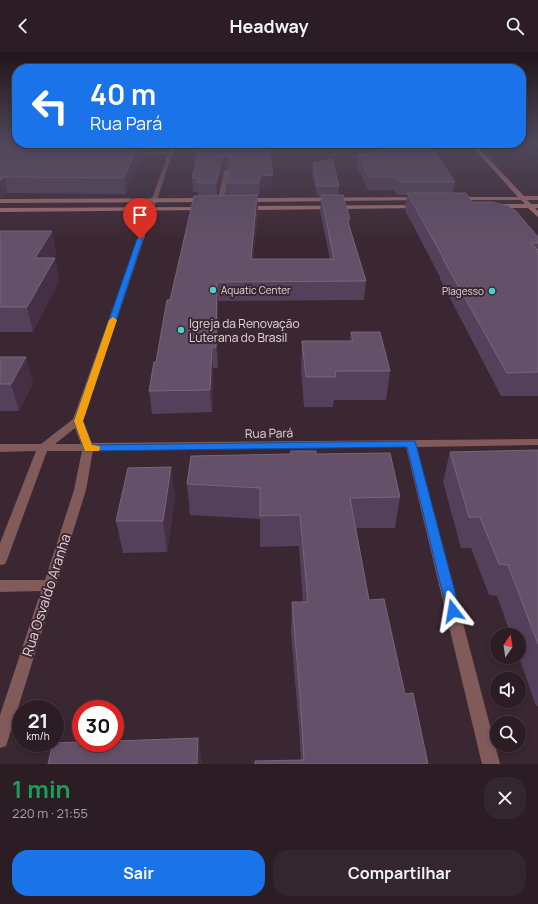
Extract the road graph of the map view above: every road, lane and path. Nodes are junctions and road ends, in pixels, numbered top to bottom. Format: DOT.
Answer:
graph roads {
  1 [pos="162,175"];
  2 [pos="227,175"];
  3 [pos="501,175"];
  4 [pos="522,198"];
  5 [pos="536,198"];
  6 [pos="345,199"];
  7 [pos="428,199"];
  8 [pos="452,199"];
  9 [pos="154,200"];
  10 [pos="228,200"];
  11 [pos="0,202"];
  12 [pos="490,206"];
  13 [pos="530,206"];
  14 [pos="538,206"];
  15 [pos="427,207"];
  16 [pos="210,208"];
  17 [pos="234,208"];
  18 [pos="347,208"];
  19 [pos="150,209"];
  20 [pos="0,210"];
  21 [pos="538,215"];
  22 [pos="78,421"];
  23 [pos="538,442"];
  24 [pos="411,444"];
  25 [pos="0,448"];
  26 [pos="44,448"];
  27 [pos="88,448"];
  28 [pos="0,560"];
  29 [pos="50,585"];
  30 [pos="0,586"];
  31 [pos="0,740"];
  32 [pos="491,764"];
  1 -- 9 [label="street"];
  2 -- 10 [label="street"];
  3 -- 4 [label="street"];
  4 -- 5 [label="street"];
  4 -- 8 [label="street"];
  4 -- 13 [label="street"];
  6 -- 7 [label="street"];
  6 -- 10 [label="street"];
  6 -- 18 [label="street"];
  9 -- 10 [label="street"];
  9 -- 11 [label="street"];
  9 -- 19 [label="street"];
  12 -- 13 [label="street"];
  13 -- 14 [label="street"];
  13 -- 21 [label="street"];
  15 -- 18 [label="street"];
  16 -- 19 [label="street"];
  17 -- 18 [label="street"];
  19 -- 20 [label="street"];
  19 -- 22 [label="street"];
  22 -- 26 [label="street"];
  22 -- 27 [label="street"];
  23 -- 24 [label="street, Rua Pará"];
  24 -- 27 [label="street, Rua Pará"];
  24 -- 32 [label="street"];
  25 -- 26 [label="street, Rua Pará"];
  26 -- 27 [label="street, Rua Pará"];
  26 -- 28 [label="street"];
  27 -- 29 [label="street, Rua Osvaldo Aranha"];
  29 -- 30 [label="street"];
  29 -- 31 [label="street, Rua Osvaldo Aranha"];
}
